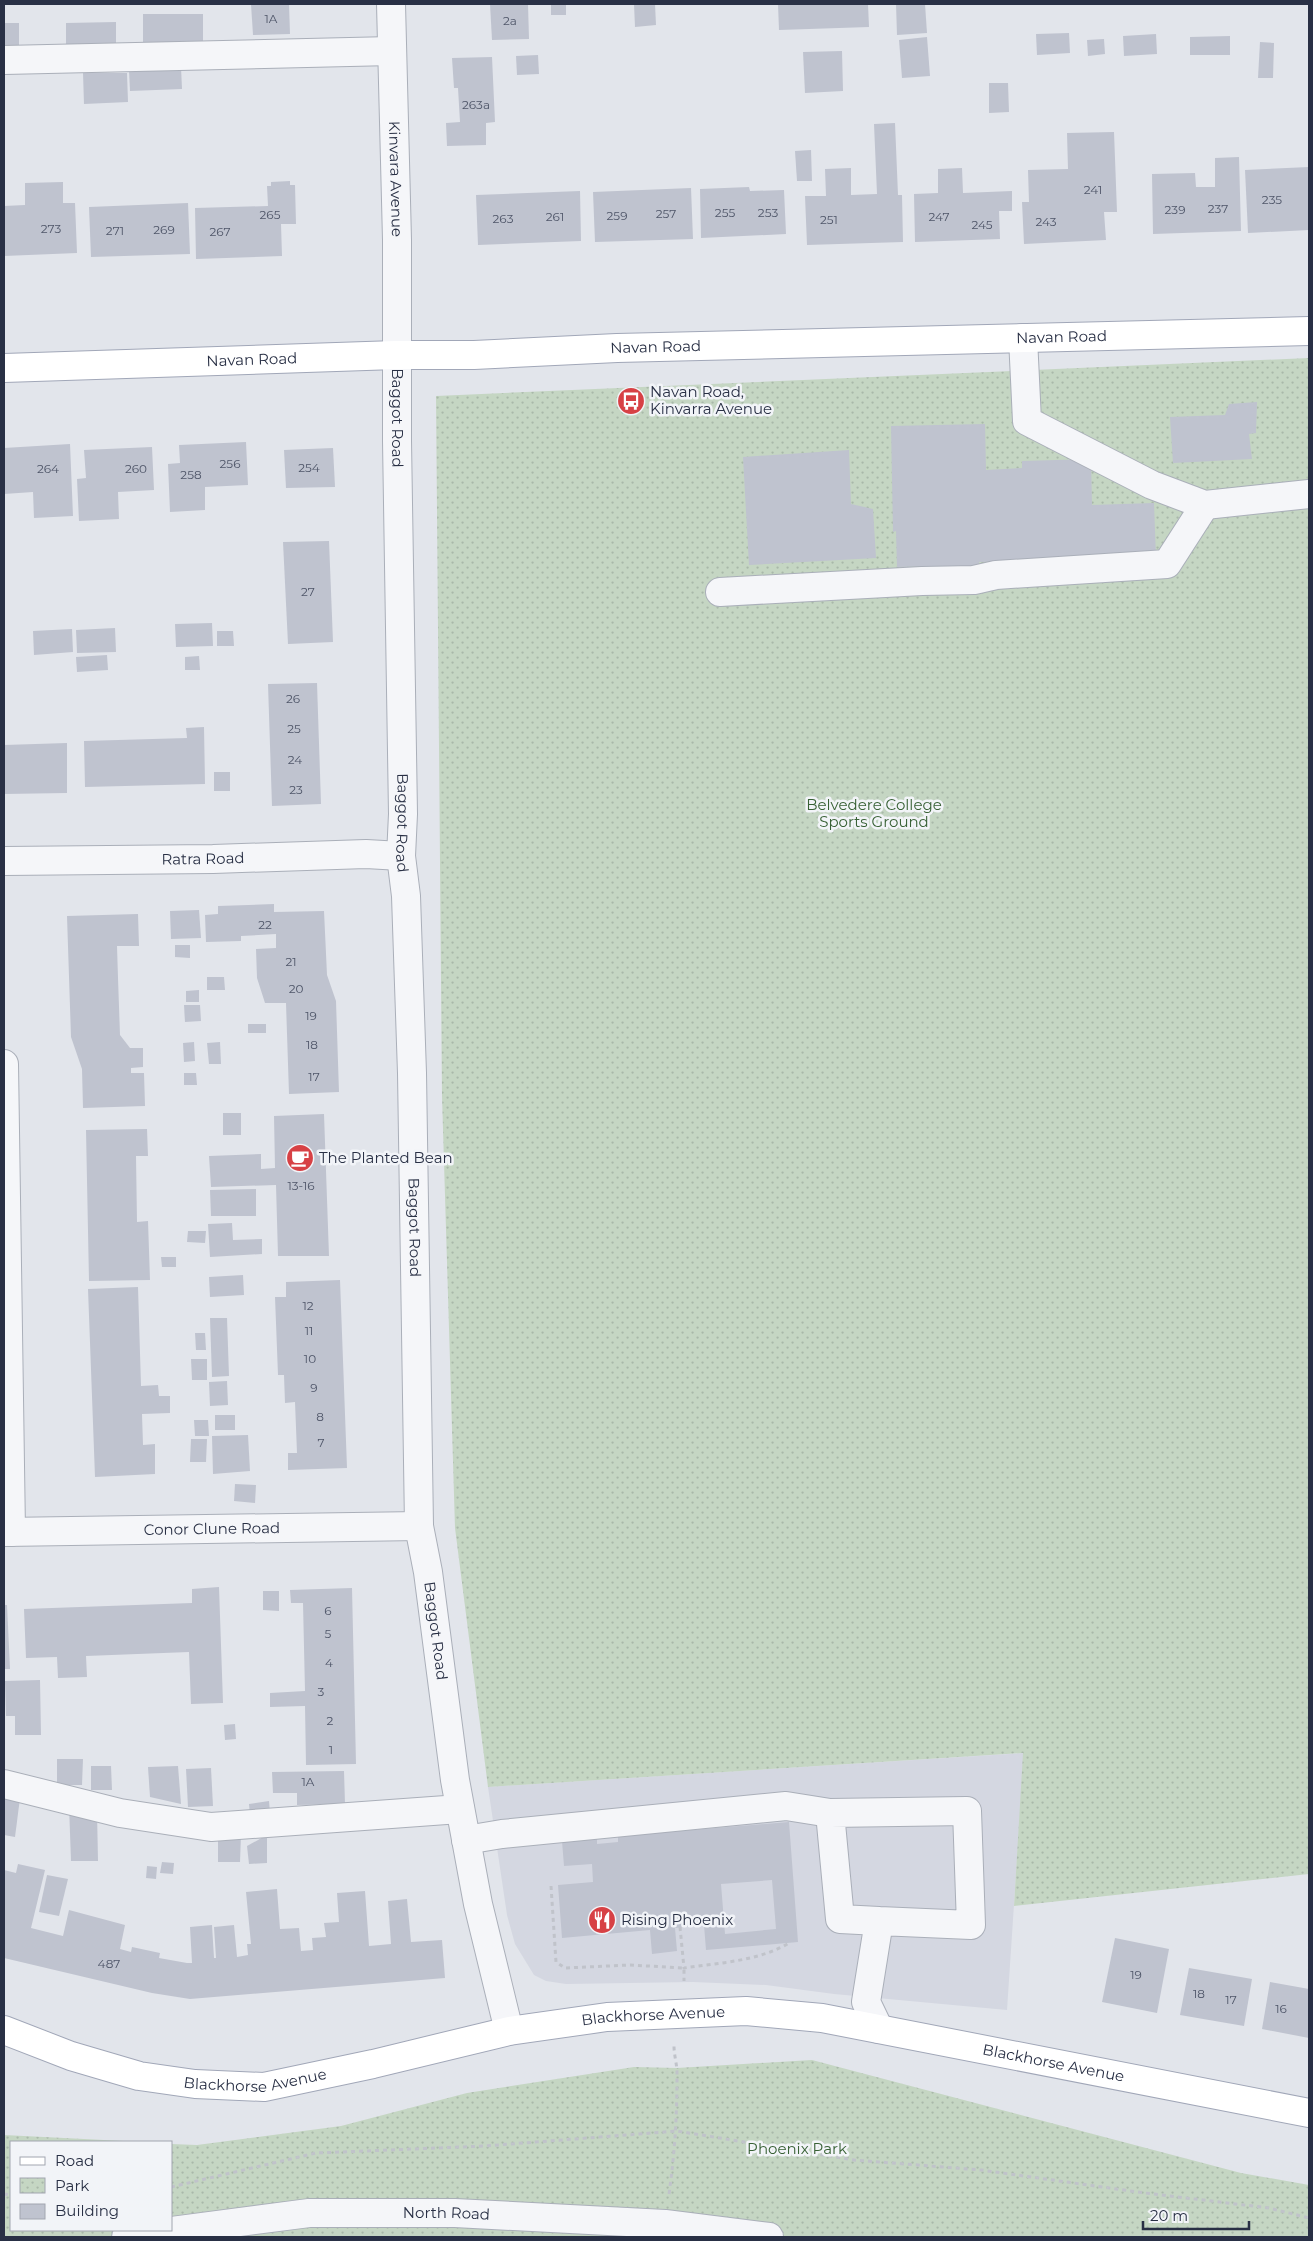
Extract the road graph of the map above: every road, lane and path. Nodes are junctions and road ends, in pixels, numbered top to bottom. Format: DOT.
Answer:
graph roads {
  1 [pos="391,4"];
  2 [pos="392,51"];
  3 [pos="4,60"];
  4 [pos="1309,330"];
  5 [pos="1023,338"];
  6 [pos="396,355"];
  7 [pos="4,368"];
  8 [pos="1309,494"];
  9 [pos="1205,505"];
  10 [pos="720,592"];
  11 [pos="401,856"];
  12 [pos="4,861"];
  13 [pos="4,1064"];
  14 [pos="419,1526"];
  15 [pos="8,1532"];
  16 [pos="4,1784"];
  17 [pos="460,1809"];
  18 [pos="830,1813"];
  19 [pos="466,1840"];
  20 [pos="551,1886"];
  21 [pos="879,1921"];
  22 [pos="680,1927"];
  23 [pos="789,1943"];
  24 [pos="684,1968"];
  25 [pos="880,2029"];
  26 [pos="4,2030"];
  27 [pos="510,2031"];
  28 [pos="674,2056"];
  29 [pos="1309,2113"];
  30 [pos="677,2131"];
  31 [pos="172,2187"];
  32 [pos="1309,2218"];
  33 [pos="665,2224"];
  34 [pos="219,2230"];
  35 [pos="126,2237"];
  36 [pos="769,2237"];
  1 -- 2 [label="street, Kinvara Avenue"];
  2 -- 3 [label="street"];
  2 -- 6 [label="street, Kinvara Avenue"];
  4 -- 5 [label="main road, Navan Road"];
  5 -- 6 [label="main road, Navan Road"];
  5 -- 9 [label="street"];
  6 -- 7 [label="main road, Navan Road"];
  6 -- 11 [label="street, Baggot Road"];
  8 -- 9 [label="street"];
  9 -- 10 [label="street"];
  11 -- 12 [label="street, Ratra Road"];
  11 -- 14 [label="street, Baggot Road"];
  13 -- 15 [label="street"];
  14 -- 15 [label="street, Conor Clune Road"];
  14 -- 17 [label="street, Baggot Road"];
  16 -- 17 [label="street"];
  17 -- 19 [label="street, Baggot Road"];
  18 -- 19 [label="street"];
  18 -- 21 [label="street"];
  18 -- 21 [label="street"];
  19 -- 27 [label="street, Baggot Road"];
  20 -- 24 [label="path"];
  21 -- 25 [label="street"];
  22 -- 24 [label="path"];
  23 -- 24 [label="path"];
  25 -- 27 [label="main road, Blackhorse Avenue"];
  25 -- 29 [label="main road, Blackhorse Avenue"];
  26 -- 27 [label="main road, Blackhorse Avenue"];
  28 -- 30 [label="path"];
  30 -- 31 [label="path"];
  30 -- 32 [label="path"];
  30 -- 33 [label="path"];
  33 -- 34 [label="street, North Road"];
  33 -- 36 [label="street, North Road"];
  34 -- 35 [label="street, North Road"];
}
